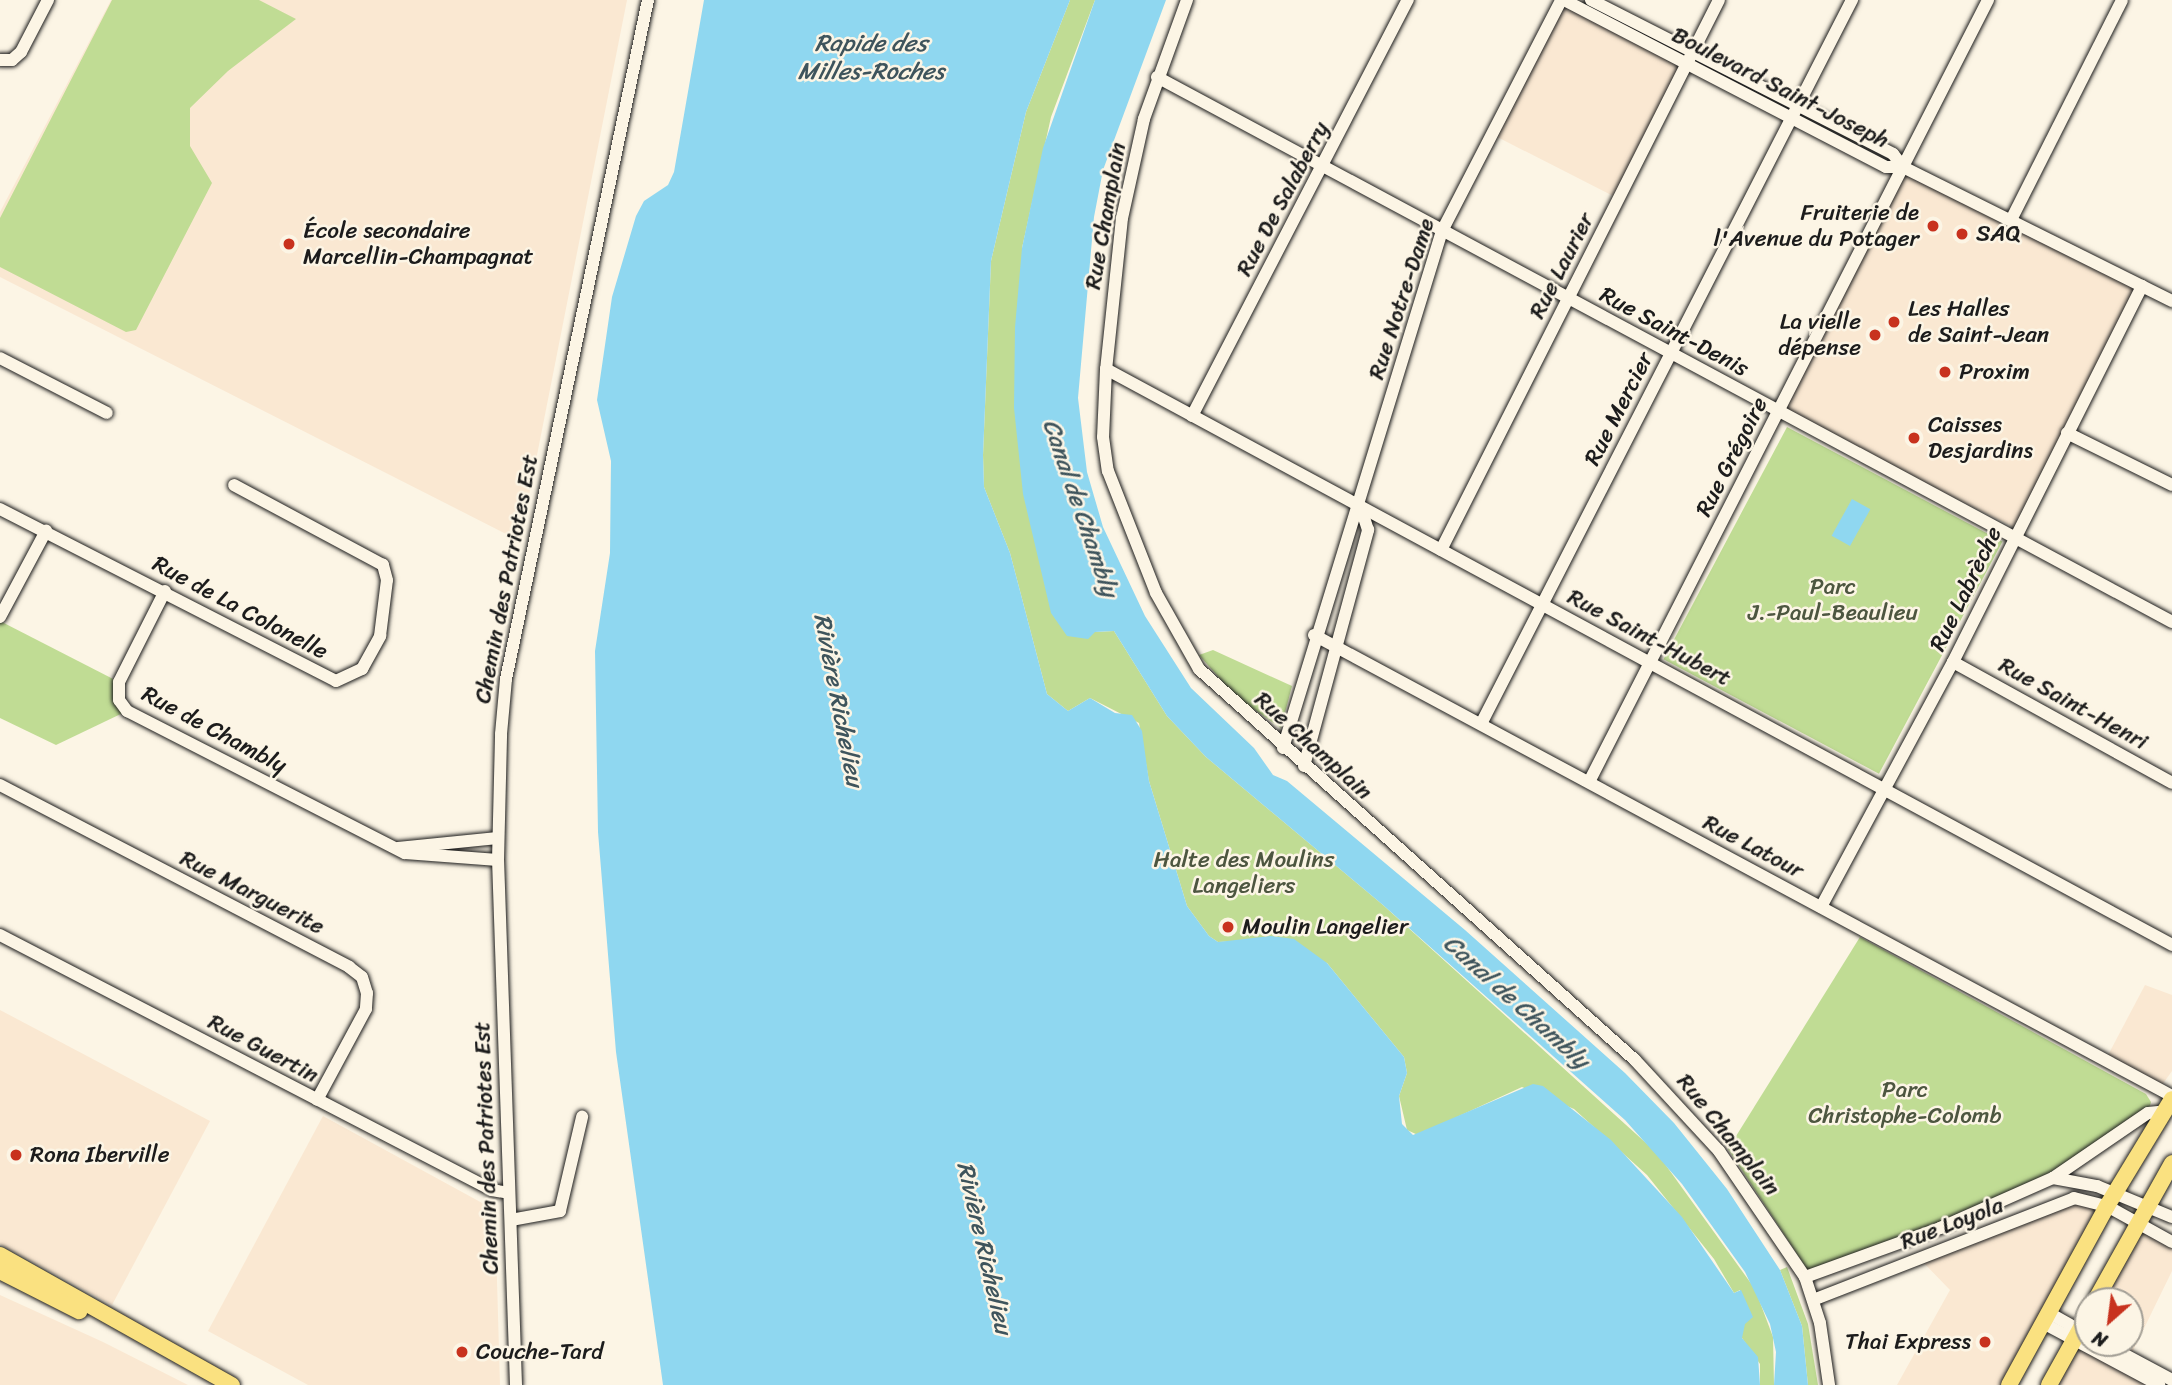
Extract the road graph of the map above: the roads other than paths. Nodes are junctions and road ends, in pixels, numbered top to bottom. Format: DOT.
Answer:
graph roads {
  1 [pos="48,0"];
  2 [pos="648,0"];
  3 [pos="1187,0"];
  4 [pos="1408,0"];
  5 [pos="1563,0"];
  6 [pos="1591,0"];
  7 [pos="1719,0"];
  8 [pos="1852,0"];
  9 [pos="1988,0"];
  10 [pos="2122,0"];
  11 [pos="1690,57"];
  12 [pos="0,60"];
  13 [pos="1157,78"];
  14 [pos="1798,105"];
  15 [pos="1792,118"];
  16 [pos="1324,167"];
  17 [pos="1903,167"];
  18 [pos="2011,220"];
  19 [pos="1442,231"];
  20 [pos="2142,286"];
  21 [pos="1568,299"];
  22 [pos="2172,301"];
  23 [pos="1671,354"];
  24 [pos="0,358"];
  25 [pos="1106,369"];
  26 [pos="1778,412"];
  27 [pos="107,413"];
  28 [pos="1192,416"];
  29 [pos="2067,433"];
  30 [pos="234,485"];
  31 [pos="2172,485"];
  32 [pos="1360,506"];
  33 [pos="0,509"];
  34 [pos="46,531"];
  35 [pos="2016,536"];
  36 [pos="1441,550"];
  37 [pos="165,591"];
  38 [pos="1542,605"];
  39 [pos="0,617"];
  40 [pos="2172,622"];
  41 [pos="1314,635"];
  42 [pos="1334,645"];
  43 [pos="1953,662"];
  44 [pos="1650,663"];
  45 [pos="1481,724"];
  46 [pos="1283,748"];
  47 [pos="1304,766"];
  48 [pos="1589,782"];
  49 [pos="2172,783"];
  50 [pos="0,785"];
  51 [pos="1887,789"];
  52 [pos="498,838"];
  53 [pos="398,848"];
  54 [pos="498,860"];
  55 [pos="1821,907"];
  56 [pos="0,935"];
  57 [pos="2172,945"];
  58 [pos="317,1100"];
  59 [pos="2170,1102"];
  60 [pos="582,1117"];
  61 [pos="2172,1163"];
  62 [pos="2053,1178"];
  63 [pos="509,1193"];
  64 [pos="2111,1199"];
  65 [pos="2148,1204"];
  66 [pos="2172,1217"];
  67 [pos="510,1220"];
  68 [pos="2137,1224"];
  69 [pos="1940,1228"];
  70 [pos="2172,1241"];
  71 [pos="1947,1249"];
  72 [pos="0,1255"];
  73 [pos="0,1271"];
  74 [pos="1805,1277"];
  75 [pos="2103,1287"];
  76 [pos="1813,1300"];
  77 [pos="2046,1318"];
  78 [pos="2074,1332"];
  79 [pos="2074,1346"];
  80 [pos="173,1354"];
  81 [pos="2115,1357"];
  82 [pos="2129,1357"];
  83 [pos="2172,1380"];
  84 [pos="232,1385"];
  85 [pos="516,1385"];
  86 [pos="1829,1385"];
  87 [pos="2009,1385"];
  88 [pos="2049,1385"];
  89 [pos="2159,1385"];
  1 -- 12 [label="street"];
  2 -- 52 [label="street, Chemin des Patriotes Est"];
  3 -- 13 [label="street, Rue Champlain"];
  4 -- 16 [label="street, Rue De Salaberry"];
  5 -- 11 [label="street, Boulevard Saint-Joseph"];
  5 -- 19 [label="street, Rue Notre-Dame"];
  6 -- 11 [label="street, Boulevard Saint-Joseph"];
  7 -- 11 [label="street, Rue Laurier"];
  8 -- 14 [label="street, Rue Mercier"];
  9 -- 17 [label="street, Rue Grégoire"];
  10 -- 18 [label="street"];
  11 -- 14 [label="street, Boulevard Saint-Joseph"];
  11 -- 15 [label="street, Boulevard Saint-Joseph"];
  11 -- 21 [label="street, Rue Laurier"];
  13 -- 16 [label="street, Rue Saint-Denis"];
  13 -- 25 [label="street, Rue Champlain"];
  14 -- 15 [label="street, Rue Mercier"];
  14 -- 17 [label="street, Boulevard Saint-Joseph"];
  15 -- 17 [label="street, Boulevard Saint-Joseph"];
  15 -- 23 [label="street, Rue Mercier"];
  16 -- 19 [label="street, Rue Saint-Denis"];
  16 -- 28 [label="street, Rue De Salaberry"];
  17 -- 18 [label="street, Boulevard Saint-Joseph"];
  17 -- 26 [label="street, Rue Grégoire"];
  18 -- 20 [label="street, Boulevard Saint-Joseph"];
  19 -- 21 [label="street, Rue Saint-Denis"];
  19 -- 32 [label="street, Rue Notre-Dame"];
  20 -- 22 [label="street, Boulevard Saint-Joseph"];
  20 -- 29 [label="street, Rue Labrèche"];
  21 -- 23 [label="street, Rue Saint-Denis"];
  21 -- 36 [label="street, Rue Laurier"];
  23 -- 26 [label="street, Rue Saint-Denis"];
  23 -- 38 [label="street, Rue Mercier"];
  24 -- 27 [label="street"];
  25 -- 28 [label="street, Rue Saint-Hubert"];
  25 -- 46 [label="street, Rue Champlain"];
  26 -- 35 [label="street, Rue Saint-Denis"];
  26 -- 44 [label="street, Rue Grégoire"];
  28 -- 32 [label="street, Rue Saint-Hubert"];
  29 -- 31 [label="street"];
  29 -- 35 [label="street, Rue Labrèche"];
  30 -- 37 [label="street, Rue de La Colonelle"];
  32 -- 36 [label="street, Rue Saint-Hubert"];
  32 -- 41 [label="street, Rue Notre-Dame"];
  32 -- 42 [label="street, Rue Notre-Dame"];
  33 -- 34 [label="street, Rue de La Colonelle"];
  34 -- 37 [label="street, Rue de La Colonelle"];
  34 -- 39 [label="street"];
  35 -- 40 [label="street, Rue Saint-Denis"];
  35 -- 43 [label="street, Rue Labrèche"];
  36 -- 38 [label="street, Rue Saint-Hubert"];
  37 -- 53 [label="street, Rue de Chambly"];
  38 -- 44 [label="street, Rue Saint-Hubert"];
  38 -- 45 [label="street, Rue Mercier"];
  41 -- 42 [label="street, Rue Latour"];
  41 -- 46 [label="street, Rue Notre-Dame"];
  42 -- 45 [label="street, Rue Latour"];
  42 -- 47 [label="street, Rue Notre-Dame"];
  43 -- 49 [label="street, Rue Saint-Henri"];
  43 -- 51 [label="street, Rue Labrèche"];
  44 -- 48 [label="street, Rue Grégoire"];
  44 -- 51 [label="street, Rue Saint-Hubert"];
  45 -- 48 [label="street, Rue Latour"];
  46 -- 47 [label="street, Rue Champlain"];
  47 -- 74 [label="street, Rue Champlain"];
  48 -- 55 [label="street, Rue Latour"];
  50 -- 58 [label="street, Rue Marguerite"];
  51 -- 55 [label="street, Rue Labrèche"];
  51 -- 57 [label="street, Rue Saint-Hubert"];
  52 -- 53 [label="street"];
  52 -- 54 [label="street, Chemin des Patriotes Est"];
  53 -- 54 [label="street, Rue de Chambly"];
  54 -- 63 [label="street, Chemin des Patriotes Est"];
  55 -- 59 [label="street, Rue Latour"];
  56 -- 58 [label="street, Rue Guertin"];
  58 -- 63 [label="street, Rue Guertin"];
  59 -- 62 [label="street, Rue Loyola"];
  59 -- 64 [label="main road"];
  60 -- 67 [label="street"];
  61 -- 65 [label="main road"];
  62 -- 64 [label="street"];
  62 -- 69 [label="street, Rue Loyola"];
  63 -- 67 [label="street, Chemin des Patriotes Est"];
  64 -- 65 [label="street"];
  64 -- 68 [label="street"];
  64 -- 71 [label="street, Rue Loyola"];
  64 -- 77 [label="main road"];
  65 -- 66 [label="street"];
  65 -- 68 [label="main road"];
  67 -- 85 [label="street, Chemin des Patriotes Est"];
  68 -- 70 [label="street"];
  68 -- 75 [label="main road"];
  69 -- 71 [label="street"];
  69 -- 74 [label="street, Rue Loyola"];
  71 -- 76 [label="street, Rue Loyola"];
  72 -- 80 [label="main road"];
  73 -- 80 [label="main road"];
  74 -- 76 [label="street, Rue Champlain"];
  76 -- 86 [label="street, Rue Champlain"];
  77 -- 78 [label="street"];
  77 -- 87 [label="main road"];
  79 -- 88 [label="main road"];
  80 -- 84 [label="main road"];
  81 -- 89 [label="street"];
  82 -- 83 [label="street"];
}
